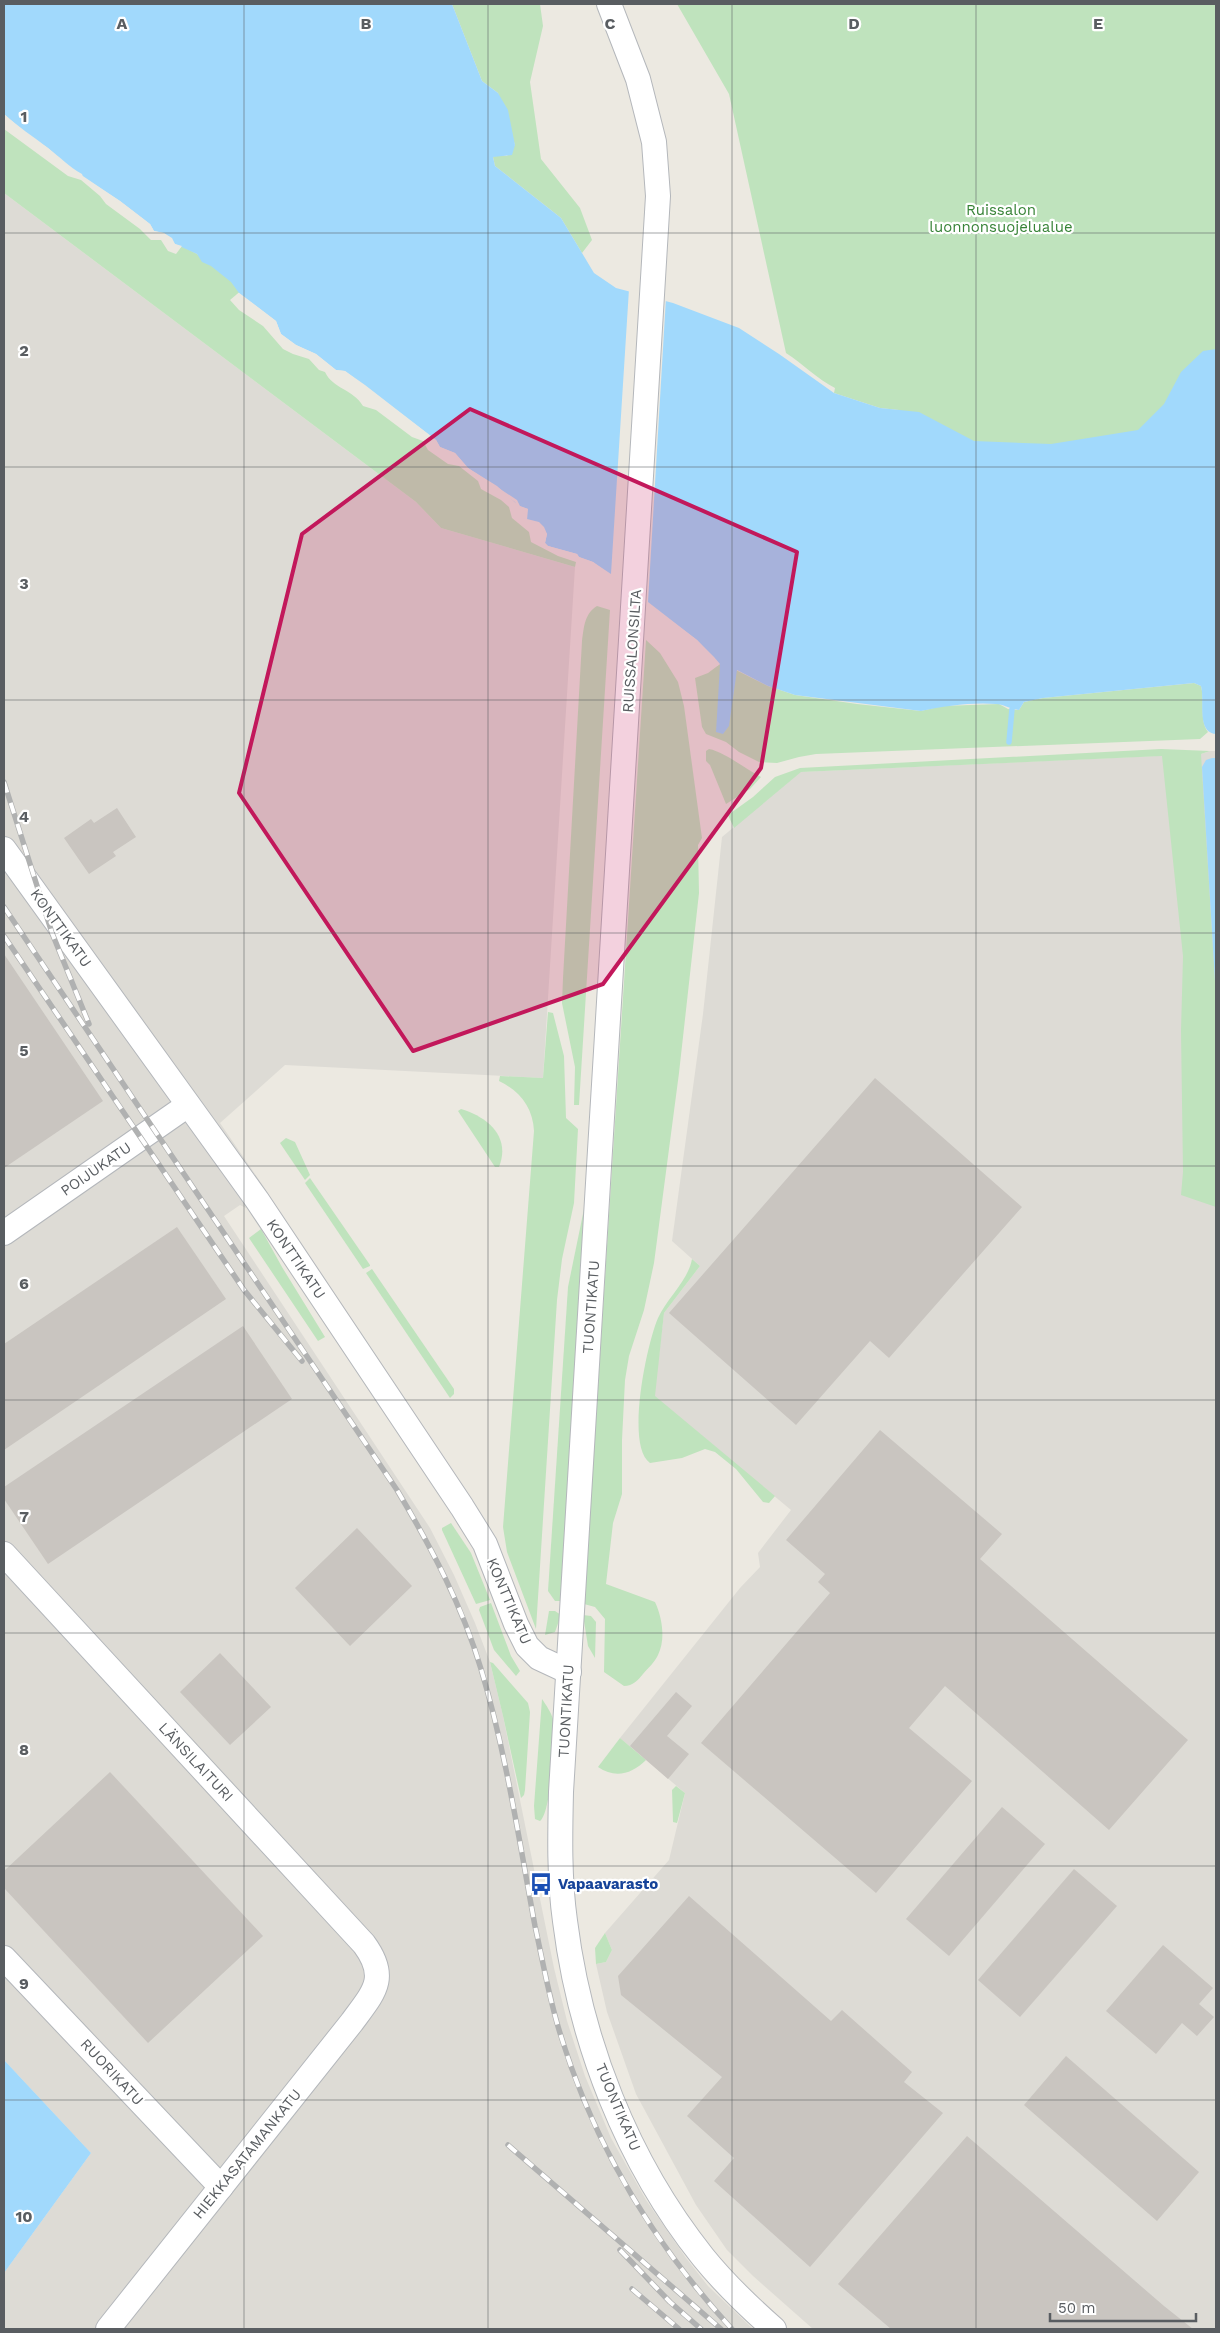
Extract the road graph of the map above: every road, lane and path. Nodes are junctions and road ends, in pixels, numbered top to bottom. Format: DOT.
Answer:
graph roads {
  1 [pos="609,4"];
  2 [pos="4,849"];
  3 [pos="608,1032"];
  4 [pos="188,1105"];
  5 [pos="4,1233"];
  6 [pos="4,1554"];
  7 [pos="569,1672"];
  8 [pos="4,1958"];
  9 [pos="378,1976"];
  10 [pos="221,2187"];
  11 [pos="108,2329"];
  12 [pos="774,2329"];
  1 -- 3 [label="street, RUISSALONSILTA"];
  2 -- 4 [label="street, KONTTIKATU"];
  3 -- 7 [label="street, TUONTIKATU"];
  4 -- 5 [label="street, POIJUKATU"];
  4 -- 7 [label="street, KONTTIKATU"];
  6 -- 9 [label="street, LÄNSILAITURI"];
  7 -- 12 [label="street, TUONTIKATU"];
  8 -- 10 [label="street, RUORIKATU"];
  9 -- 10 [label="street, HIEKKASATAMANKATU"];
  10 -- 11 [label="street, HIEKKASATAMANKATU"];
}
